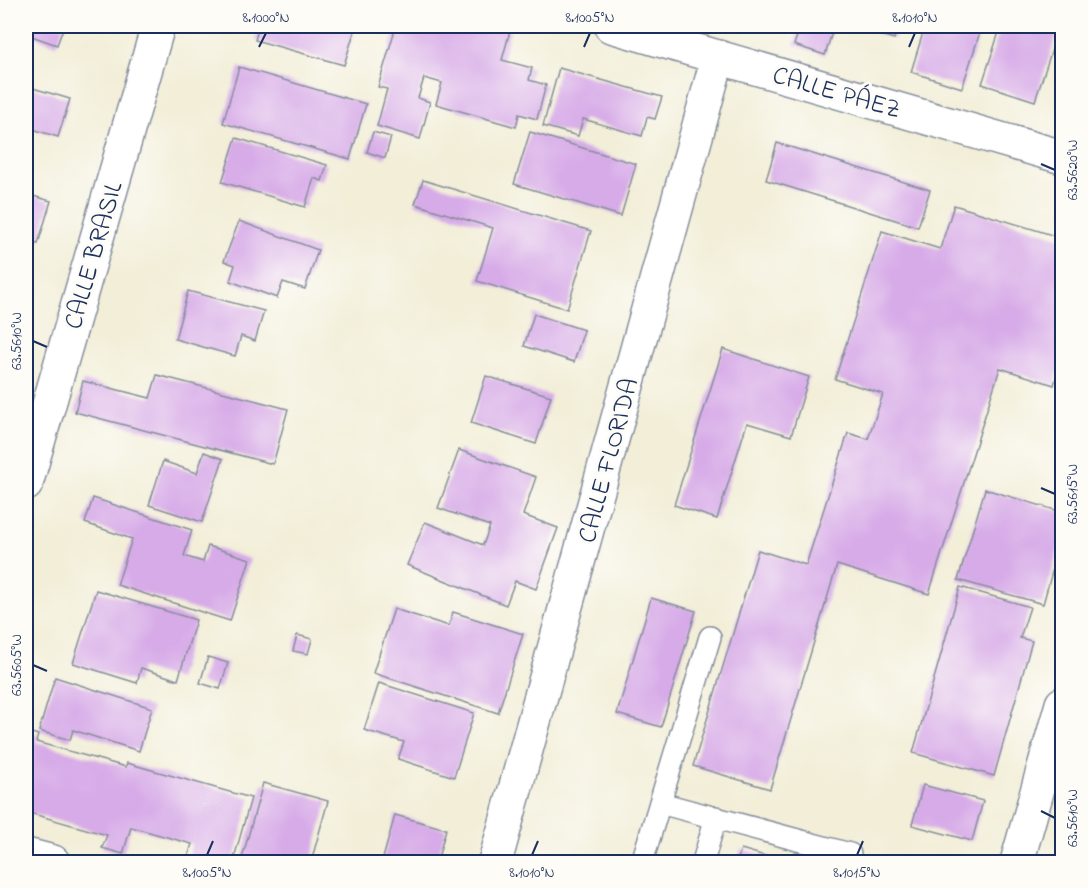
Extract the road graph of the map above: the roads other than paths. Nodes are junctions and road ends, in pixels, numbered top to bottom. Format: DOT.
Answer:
graph roads {
  1 [pos="158,26"];
  2 [pos="611,26"];
  3 [pos="718,57"];
  4 [pos="1062,157"];
  5 [pos="26,484"];
  6 [pos="710,637"];
  7 [pos="1062,704"];
  8 [pos="660,803"];
  9 [pos="716,818"];
  10 [pos="26,855"];
  11 [pos="53,862"];
  12 [pos="495,862"];
  13 [pos="642,862"];
  14 [pos="703,862"];
  15 [pos="848,862"];
  16 [pos="1017,862"];
  1 -- 5 [label="street, CALLE BRASIL"];
  2 -- 3 [label="street, CALLE PÁEZ"];
  3 -- 4 [label="street, CALLE PÁEZ"];
  3 -- 12 [label="street, CALLE FLORIDA"];
  6 -- 8 [label="lane"];
  7 -- 16 [label="street"];
  8 -- 9 [label="lane"];
  8 -- 13 [label="lane"];
  9 -- 14 [label="lane"];
  9 -- 15 [label="lane"];
  10 -- 11 [label="street"];
}
